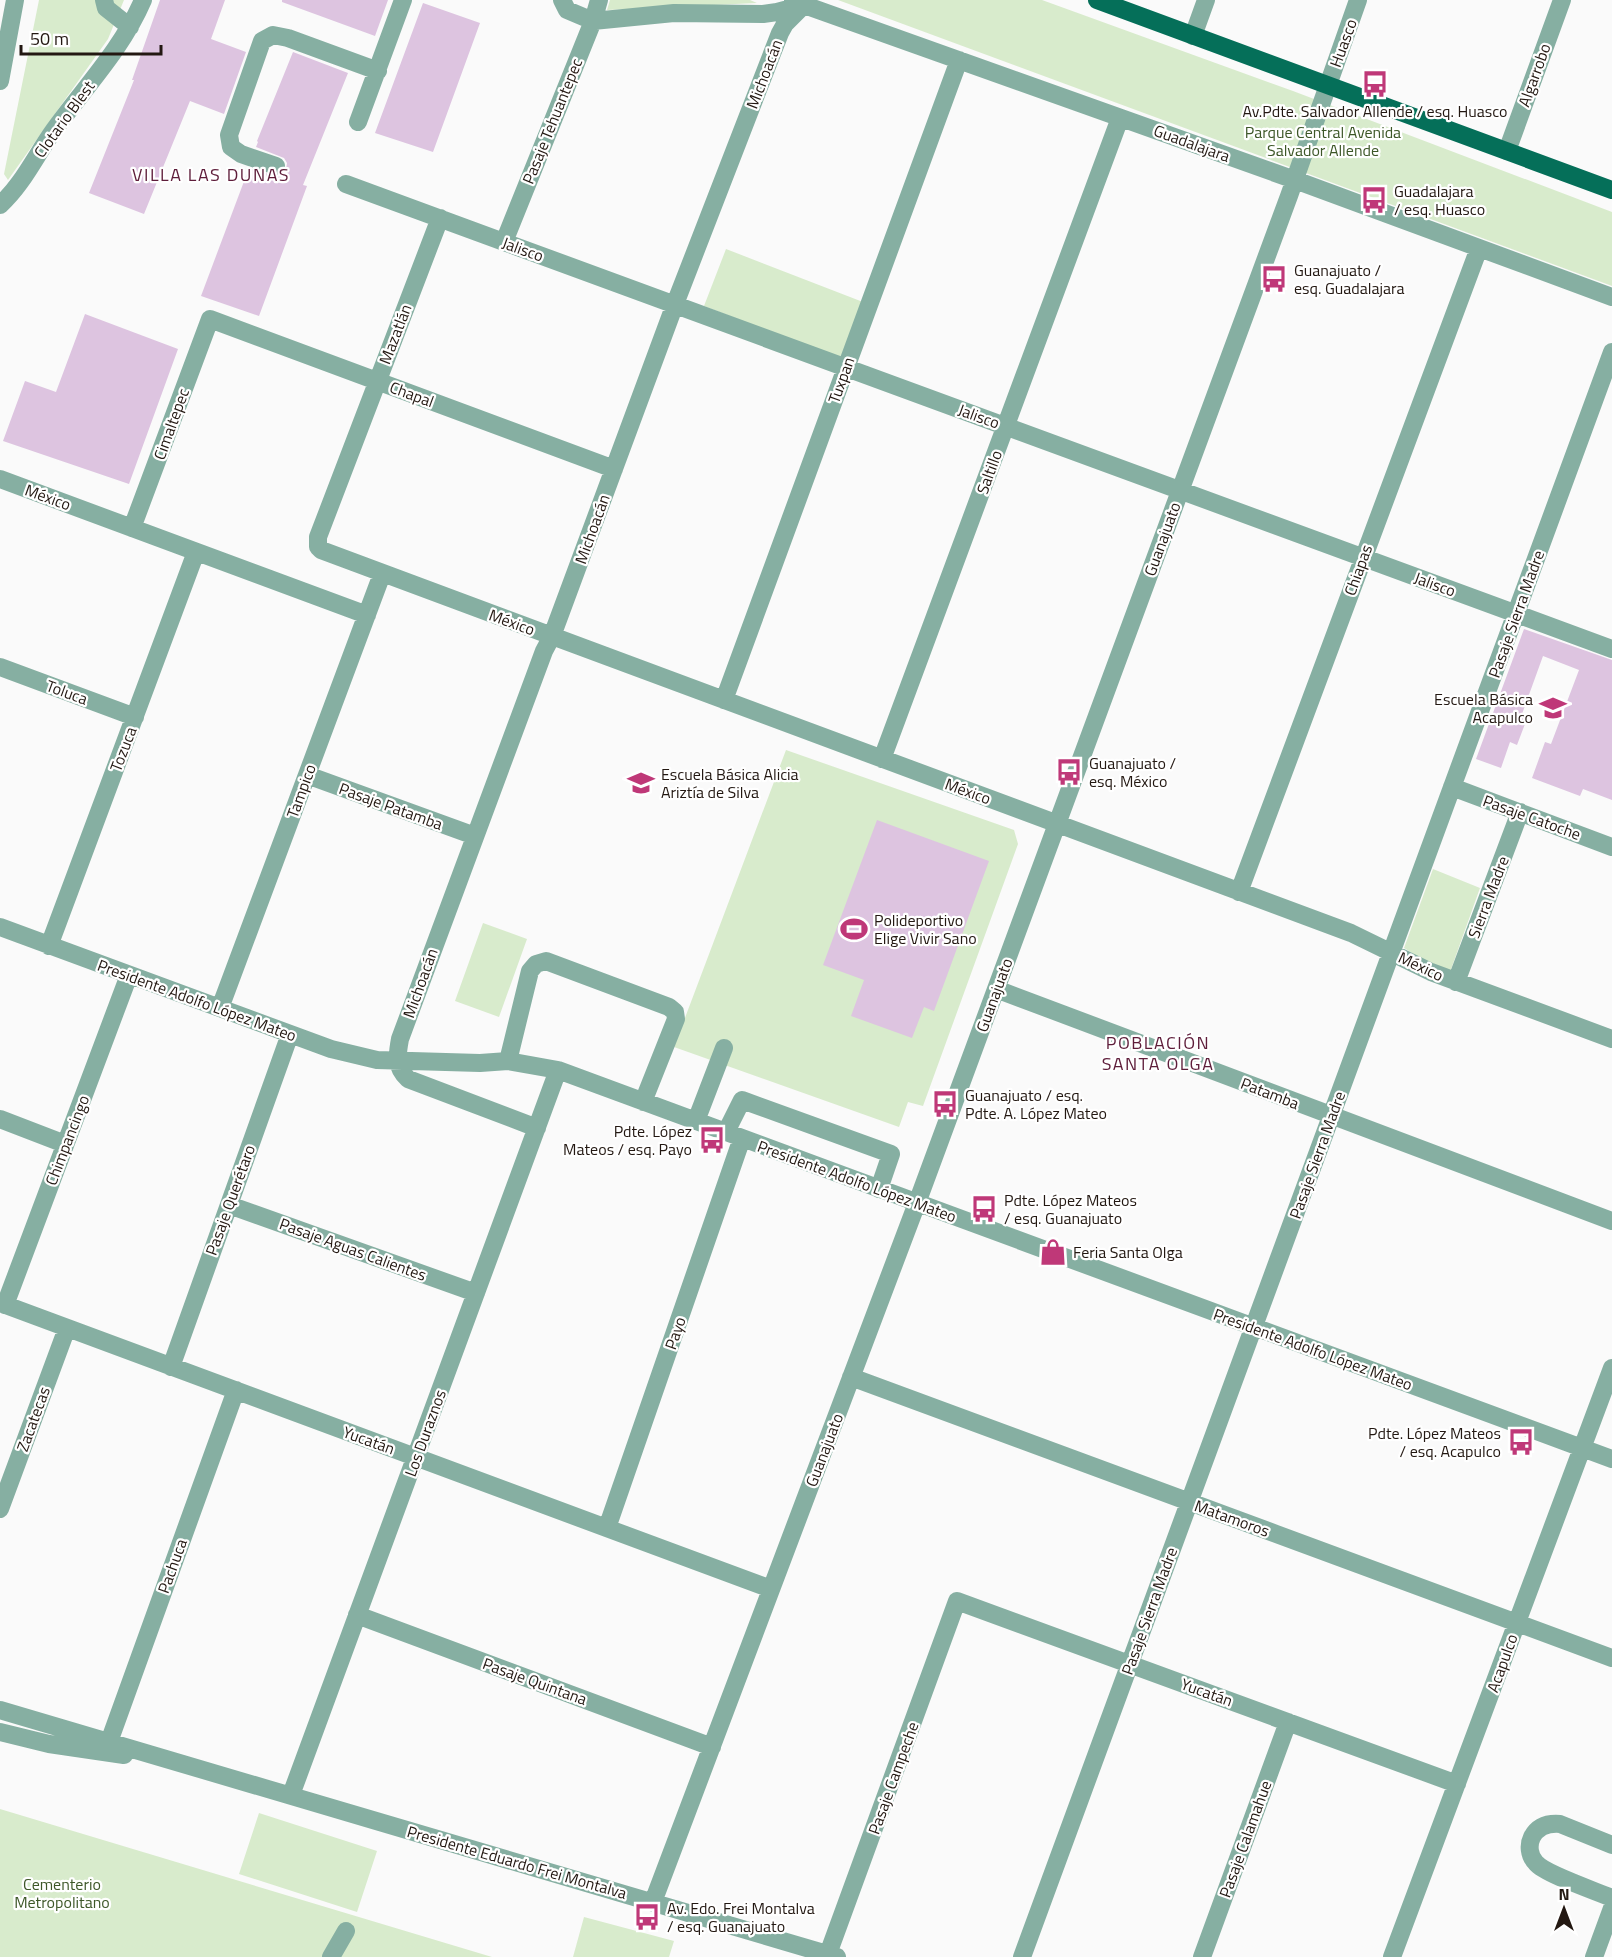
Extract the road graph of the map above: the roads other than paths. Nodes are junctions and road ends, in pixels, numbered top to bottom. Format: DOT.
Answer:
graph roads {
  1 [pos="15,0"];
  2 [pos="104,0"];
  3 [pos="143,0"];
  4 [pos="403,0"];
  5 [pos="562,0"];
  6 [pos="599,0"];
  7 [pos="1097,0"];
  8 [pos="1206,0"];
  9 [pos="1358,0"];
  10 [pos="1562,0"];
  11 [pos="798,2"];
  12 [pos="593,21"];
  13 [pos="130,27"];
  14 [pos="1193,36"];
  15 [pos="960,60"];
  16 [pos="378,71"];
  17 [pos="0,81"];
  18 [pos="1328,86"];
  19 [pos="1120,118"];
  20 [pos="358,122"];
  21 [pos="1507,151"];
  22 [pos="276,166"];
  23 [pos="1295,180"];
  24 [pos="346,184"];
  25 [pos="1612,190"];
  26 [pos="0,206"];
  27 [pos="440,218"];
  28 [pos="504,242"];
  29 [pos="1479,248"];
  30 [pos="1612,297"];
  31 [pos="675,304"];
  32 [pos="210,319"];
  33 [pos="1612,352"];
  34 [pos="846,367"];
  35 [pos="377,381"];
  36 [pos="1006,426"];
  37 [pos="614,469"];
  38 [pos="0,479"];
  39 [pos="1180,490"];
  40 [pos="132,528"];
  41 [pos="321,550"];
  42 [pos="196,552"];
  43 [pos="1363,558"];
  44 [pos="382,574"];
  45 [pos="1516,614"];
  46 [pos="367,615"];
  47 [pos="552,636"];
  48 [pos="1612,649"];
  49 [pos="0,668"];
  50 [pos="724,700"];
  51 [pos="135,717"];
  52 [pos="882,759"];
  53 [pos="307,775"];
  54 [pos="1452,787"];
  55 [pos="1520,812"];
  56 [pos="1057,823"];
  57 [pos="475,836"];
  58 [pos="1612,847"];
  59 [pos="1239,892"];
  60 [pos="0,927"];
  61 [pos="49,946"];
  62 [pos="1391,952"];
  63 [pos="129,975"];
  64 [pos="1456,982"];
  65 [pos="996,989"];
  66 [pos="220,1008"];
  67 [pos="290,1034"];
  68 [pos="1612,1039"];
  69 [pos="724,1048"];
  70 [pos="397,1061"];
  71 [pos="508,1061"];
  72 [pos="558,1070"];
  73 [pos="643,1102"];
  74 [pos="1331,1116"];
  75 [pos="0,1119"];
  76 [pos="696,1121"];
  77 [pos="537,1128"];
  78 [pos="734,1135"];
  79 [pos="65,1144"];
  80 [pos="879,1189"];
  81 [pos="917,1203"];
  82 [pos="229,1205"];
  83 [pos="1612,1221"];
  84 [pos="476,1293"];
  85 [pos="2,1304"];
  86 [pos="1254,1327"];
  87 [pos="67,1328"];
  88 [pos="171,1366"];
  89 [pos="1612,1368"];
  90 [pos="851,1377"];
  91 [pos="236,1390"];
  92 [pos="1583,1448"];
  93 [pos="416,1457"];
  94 [pos="1612,1459"];
  95 [pos="4,1488"];
  96 [pos="1189,1502"];
  97 [pos="0,1509"];
  98 [pos="607,1528"];
  99 [pos="771,1589"];
  100 [pos="957,1601"];
  101 [pos="357,1616"];
  102 [pos="1517,1623"];
  103 [pos="1612,1658"];
  104 [pos="1130,1664"];
  105 [pos="0,1710"];
  106 [pos="1288,1722"];
  107 [pos="0,1732"];
  108 [pos="109,1742"];
  109 [pos="712,1747"];
  110 [pos="196,1767"];
  111 [pos="1457,1784"];
  112 [pos="291,1795"];
  113 [pos="1612,1845"];
  114 [pos="1612,1898"];
  115 [pos="653,1902"];
  116 [pos="1612,1908"];
  117 [pos="346,1931"];
  118 [pos="833,1956"];
  119 [pos="331,1957"];
  120 [pos="1022,1957"];
  121 [pos="1202,1957"];
  122 [pos="1392,1957"];
  123 [pos="1594,1957"];
  1 -- 17 [label="street"];
  2 -- 13 [label="street"];
  3 -- 13 [label="street, Clotario Blest"];
  4 -- 16 [label="street"];
  5 -- 12 [label="street"];
  6 -- 12 [label="street, Pasaje Tehuantepec"];
  7 -- 14 [label="main road"];
  8 -- 14 [label="street"];
  9 -- 18 [label="street, Huasco"];
  10 -- 21 [label="street, Algarrobo"];
  11 -- 12 [label="street"];
  11 -- 15 [label="street, Guadalajara"];
  11 -- 31 [label="street, Michoacán"];
  12 -- 28 [label="street, Pasaje Tehuantepec"];
  13 -- 26 [label="street, Clotario Blest"];
  14 -- 18 [label="main road"];
  15 -- 19 [label="street, Guadalajara"];
  15 -- 34 [label="street, Tuxpan"];
  16 -- 20 [label="street"];
  16 -- 22 [label="street"];
  18 -- 21 [label="main road"];
  18 -- 23 [label="street, Guanajuato"];
  19 -- 23 [label="street, Guadalajara"];
  19 -- 36 [label="street, Saltillo"];
  21 -- 25 [label="main road"];
  23 -- 29 [label="street, Guadalajara"];
  23 -- 39 [label="street, Guanajuato"];
  24 -- 27 [label="street, Jalisco"];
  27 -- 28 [label="street, Jalisco"];
  27 -- 35 [label="street, Mazatlán"];
  28 -- 31 [label="street, Jalisco"];
  29 -- 30 [label="street, Guadalajara"];
  29 -- 43 [label="street, Chiapas"];
  31 -- 34 [label="street, Jalisco"];
  31 -- 37 [label="street, Michoacán"];
  32 -- 35 [label="street, Chapal"];
  32 -- 40 [label="street, Cimaltepec"];
  33 -- 45 [label="street, Pasaje Sierra Madre"];
  34 -- 36 [label="street, Jalisco"];
  34 -- 50 [label="street, Tuxpan"];
  35 -- 37 [label="street, Chapal"];
  35 -- 41 [label="street, Mazatlán"];
  36 -- 39 [label="street, Jalisco"];
  36 -- 52 [label="street, Saltillo"];
  37 -- 47 [label="street, Michoacán"];
  38 -- 40 [label="street, México"];
  39 -- 43 [label="street, Jalisco"];
  39 -- 56 [label="street, Guanajuato"];
  40 -- 42 [label="street, México"];
  41 -- 44 [label="street, México"];
  42 -- 46 [label="street, México"];
  42 -- 51 [label="street, Tozuca"];
  43 -- 45 [label="street, Jalisco"];
  43 -- 59 [label="street, Chiapas"];
  44 -- 46 [label="street, Tampico"];
  44 -- 47 [label="street, México"];
  45 -- 48 [label="street, Jalisco"];
  45 -- 54 [label="street, Pasaje Sierra Madre"];
  46 -- 53 [label="street, Tampico"];
  47 -- 50 [label="street, México"];
  47 -- 57 [label="street, Michoacán"];
  49 -- 51 [label="street, Toluca"];
  50 -- 52 [label="street, México"];
  51 -- 61 [label="street, Tozuca"];
  52 -- 56 [label="street, México"];
  53 -- 57 [label="street, Pasaje Patamba"];
  53 -- 66 [label="street, Tampico"];
  54 -- 55 [label="street, Pasaje Catoche"];
  54 -- 62 [label="street, Pasaje Sierra Madre"];
  55 -- 58 [label="street, Pasaje Catoche"];
  55 -- 64 [label="street, Sierra Madre"];
  56 -- 59 [label="street, México"];
  56 -- 65 [label="street, Guanajuato"];
  57 -- 70 [label="street, Michoacán"];
  59 -- 62 [label="street, México"];
  60 -- 61 [label="street, Presidente Adolfo López Mateo"];
  61 -- 63 [label="street, Presidente Adolfo López Mateo"];
  62 -- 64 [label="street, México"];
  62 -- 74 [label="street, Pasaje Sierra Madre"];
  63 -- 66 [label="street, Presidente Adolfo López Mateo"];
  63 -- 79 [label="street, Chimpancingo"];
  64 -- 68 [label="street, México"];
  65 -- 74 [label="street, Patamba"];
  65 -- 81 [label="street, Guanajuato"];
  66 -- 67 [label="street, Presidente Adolfo López Mateo"];
  67 -- 70 [label="street, Presidente Adolfo López Mateo"];
  67 -- 82 [label="street, Pasaje Querétaro"];
  69 -- 76 [label="street"];
  70 -- 71 [label="street, Presidente Adolfo López Mateo"];
  70 -- 77 [label="street"];
  71 -- 72 [label="street, Presidente Adolfo López Mateo"];
  71 -- 73 [label="street"];
  72 -- 73 [label="street, Presidente Adolfo López Mateo"];
  72 -- 77 [label="street, Los Duraznos"];
  73 -- 76 [label="street, Presidente Adolfo López Mateo"];
  74 -- 83 [label="street, Patamba"];
  74 -- 86 [label="street, Pasaje Sierra Madre"];
  75 -- 79 [label="street"];
  76 -- 78 [label="street, Presidente Adolfo López Mateo"];
  77 -- 84 [label="street, Los Duraznos"];
  78 -- 80 [label="street, Presidente Adolfo López Mateo"];
  78 -- 80 [label="street, Payo"];
  78 -- 98 [label="street, Payo"];
  79 -- 85 [label="street, Chimpancingo"];
  80 -- 81 [label="street, Presidente Adolfo López Mateo"];
  81 -- 86 [label="street, Presidente Adolfo López Mateo"];
  81 -- 90 [label="street, Guanajuato"];
  82 -- 84 [label="street, Pasaje Aguas Calientes"];
  82 -- 88 [label="street, Pasaje Querétaro"];
  84 -- 93 [label="street, Los Duraznos"];
  85 -- 87 [label="street, Yucatán"];
  86 -- 92 [label="street, Presidente Adolfo López Mateo"];
  86 -- 96 [label="street, Pasaje Sierra Madre"];
  87 -- 88 [label="street, Yucatán"];
  87 -- 95 [label="street, Zacatecas"];
  88 -- 91 [label="street, Yucatán"];
  89 -- 92 [label="street, Acapulco"];
  90 -- 96 [label="street, Matamoros"];
  90 -- 99 [label="street, Guanajuato"];
  91 -- 93 [label="street, Yucatán"];
  91 -- 108 [label="street, Pachuca"];
  92 -- 94 [label="street, Presidente Adolfo López Mateo"];
  92 -- 102 [label="street, Acapulco"];
  93 -- 98 [label="street, Yucatán"];
  93 -- 101 [label="street, Los Duraznos"];
  95 -- 97 [label="street, Zacatecas"];
  96 -- 102 [label="street, Matamoros"];
  96 -- 104 [label="street, Pasaje Sierra Madre"];
  98 -- 99 [label="street, Yucatán"];
  99 -- 109 [label="street, Guanajuato"];
  100 -- 104 [label="street, Yucatán"];
  100 -- 118 [label="street, Pasaje Campeche"];
  101 -- 109 [label="street, Pasaje Quintana"];
  101 -- 112 [label="street, Los Duraznos"];
  102 -- 103 [label="street, Matamoros"];
  102 -- 111 [label="street, Acapulco"];
  104 -- 106 [label="street, Yucatán"];
  104 -- 120 [label="street, Pasaje Sierra Madre"];
  105 -- 108 [label="street, Presidente Eduardo Frei Montalva"];
  106 -- 111 [label="street, Yucatán"];
  106 -- 121 [label="street, Pasaje Calamahue"];
  107 -- 110 [label="street, Presidente Eduardo Frei Montalva"];
  108 -- 110 [label="street, Presidente Eduardo Frei Montalva"];
  109 -- 115 [label="street, Guanajuato"];
  110 -- 112 [label="street, Presidente Eduardo Frei Montalva"];
  111 -- 122 [label="street, Acapulco"];
  112 -- 115 [label="street, Presidente Eduardo Frei Montalva"];
  113 -- 114 [label="street"];
  115 -- 118 [label="street, Presidente Eduardo Frei Montalva"];
  116 -- 123 [label="street"];
  117 -- 119 [label="street"];
}
